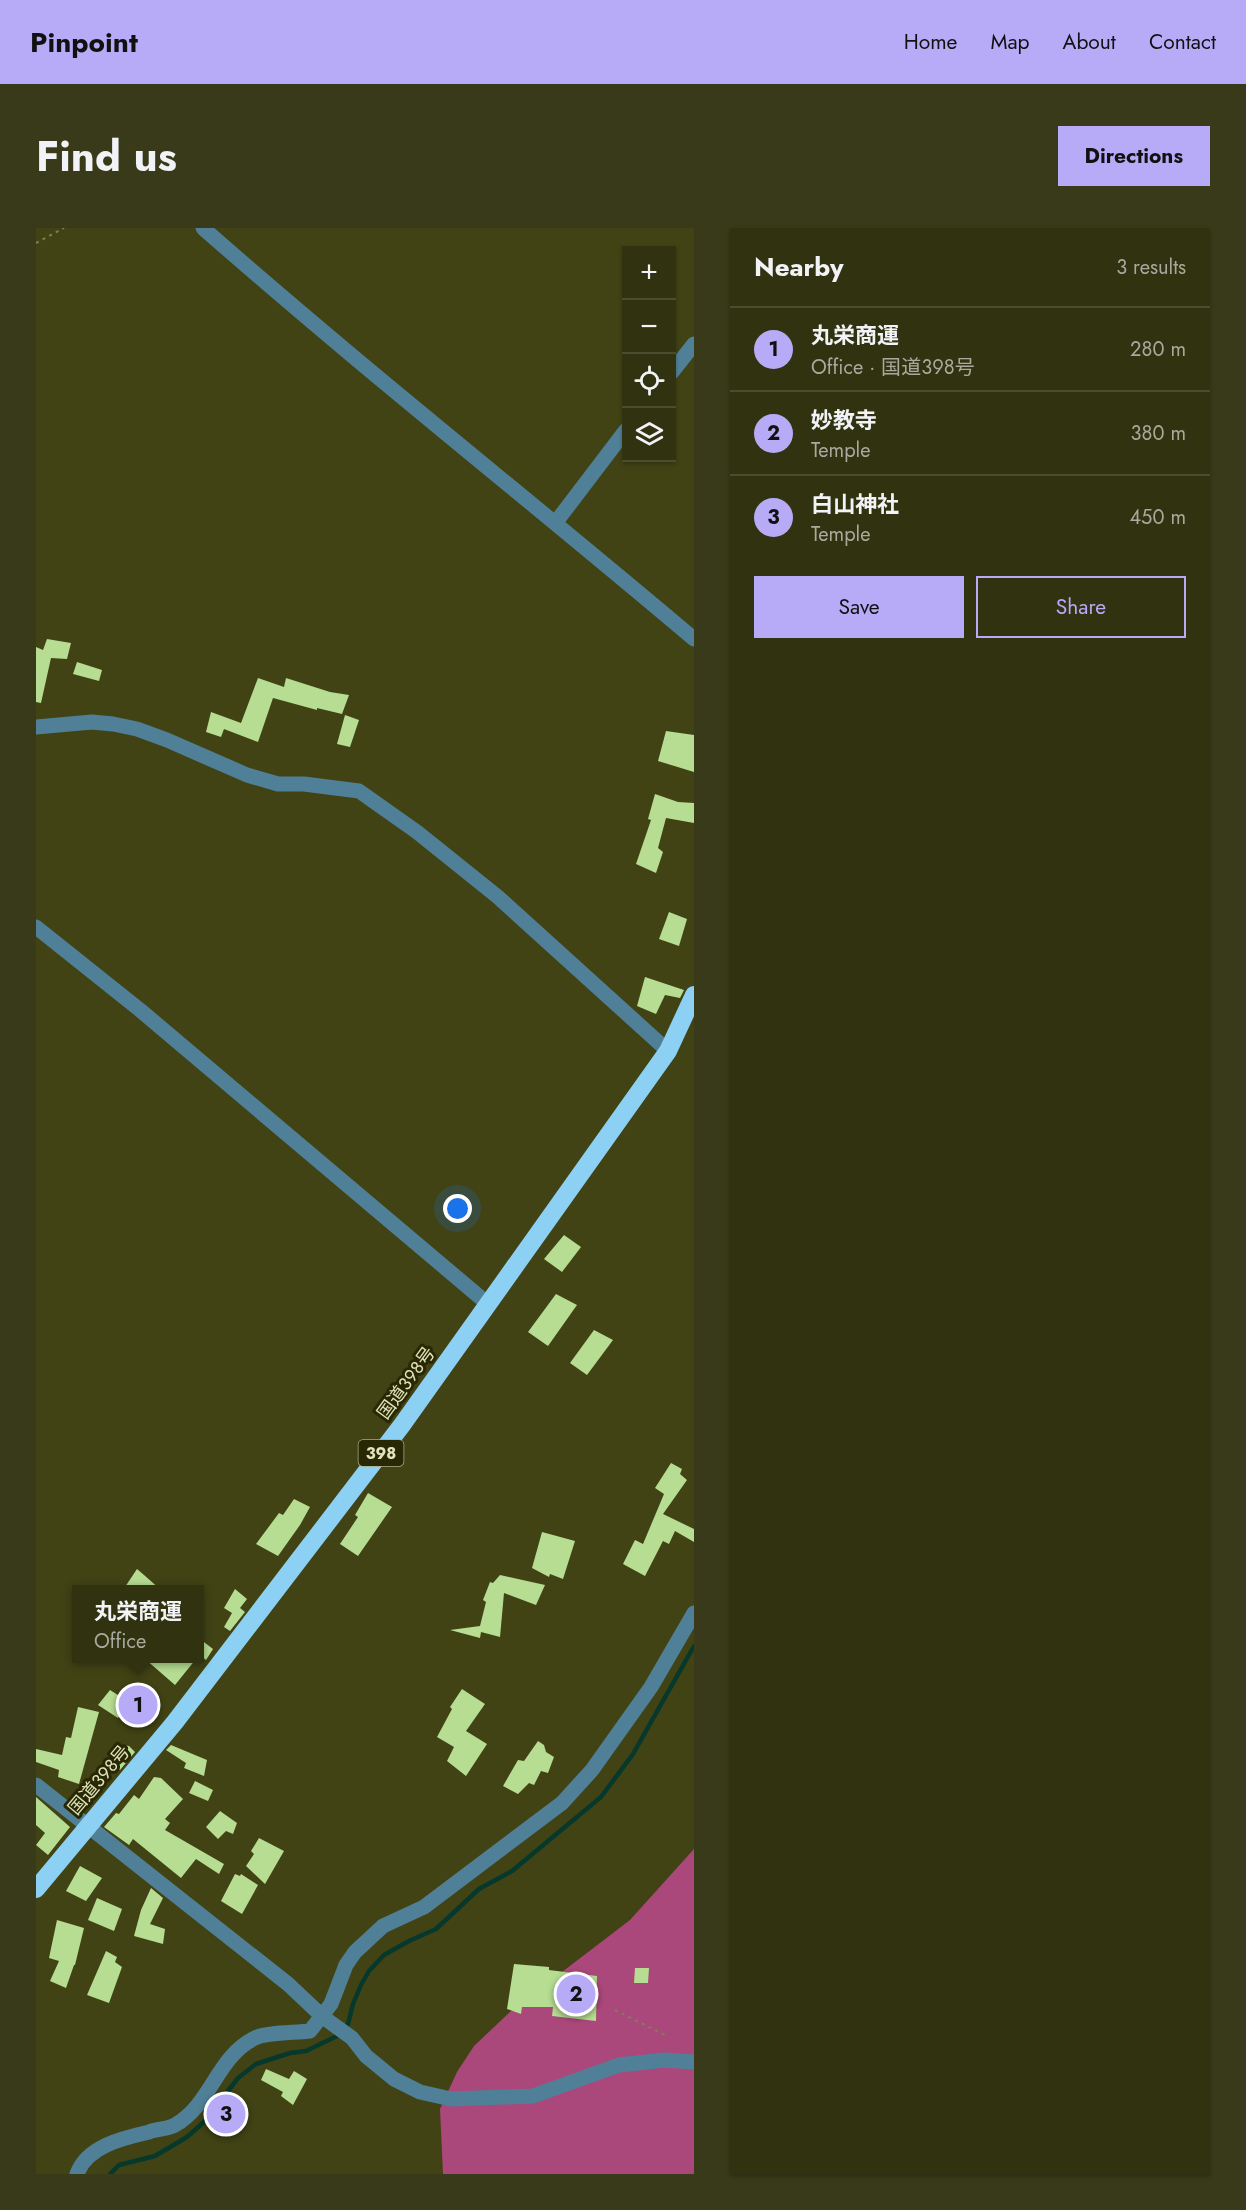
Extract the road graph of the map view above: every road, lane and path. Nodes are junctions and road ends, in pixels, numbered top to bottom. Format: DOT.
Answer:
graph roads {
  1 [pos="63,228"];
  2 [pos="203,228"];
  3 [pos="36,243"];
  4 [pos="694,344"];
  5 [pos="676,367"];
  6 [pos="622,436"];
  7 [pos="556,522"];
  8 [pos="694,639"];
  9 [pos="36,727"];
  10 [pos="36,927"];
  11 [pos="694,996"];
  12 [pos="668,1051"];
  13 [pos="488,1304"];
  14 [pos="694,1613"];
  15 [pos="36,1785"];
  16 [pos="88,1826"];
  17 [pos="36,1889"];
  18 [pos="615,2010"];
  19 [pos="328,2021"];
  20 [pos="665,2035"];
  21 [pos="694,2062"];
  22 [pos="76,2174"];
  1 -- 3 [label="path"];
  2 -- 7 [label="street"];
  4 -- 5 [label="street"];
  6 -- 7 [label="street"];
  7 -- 8 [label="street"];
  9 -- 12 [label="street"];
  10 -- 13 [label="street"];
  11 -- 12 [label="highway, 国道398号 / 398"];
  12 -- 13 [label="highway, 国道398号 / 398"];
  13 -- 16 [label="highway, 国道398号 / 398"];
  14 -- 19 [label="street"];
  15 -- 16 [label="street"];
  16 -- 17 [label="highway, 国道398号 / 398"];
  16 -- 19 [label="street"];
  18 -- 20 [label="path"];
  19 -- 21 [label="street"];
  19 -- 22 [label="street"];
}
